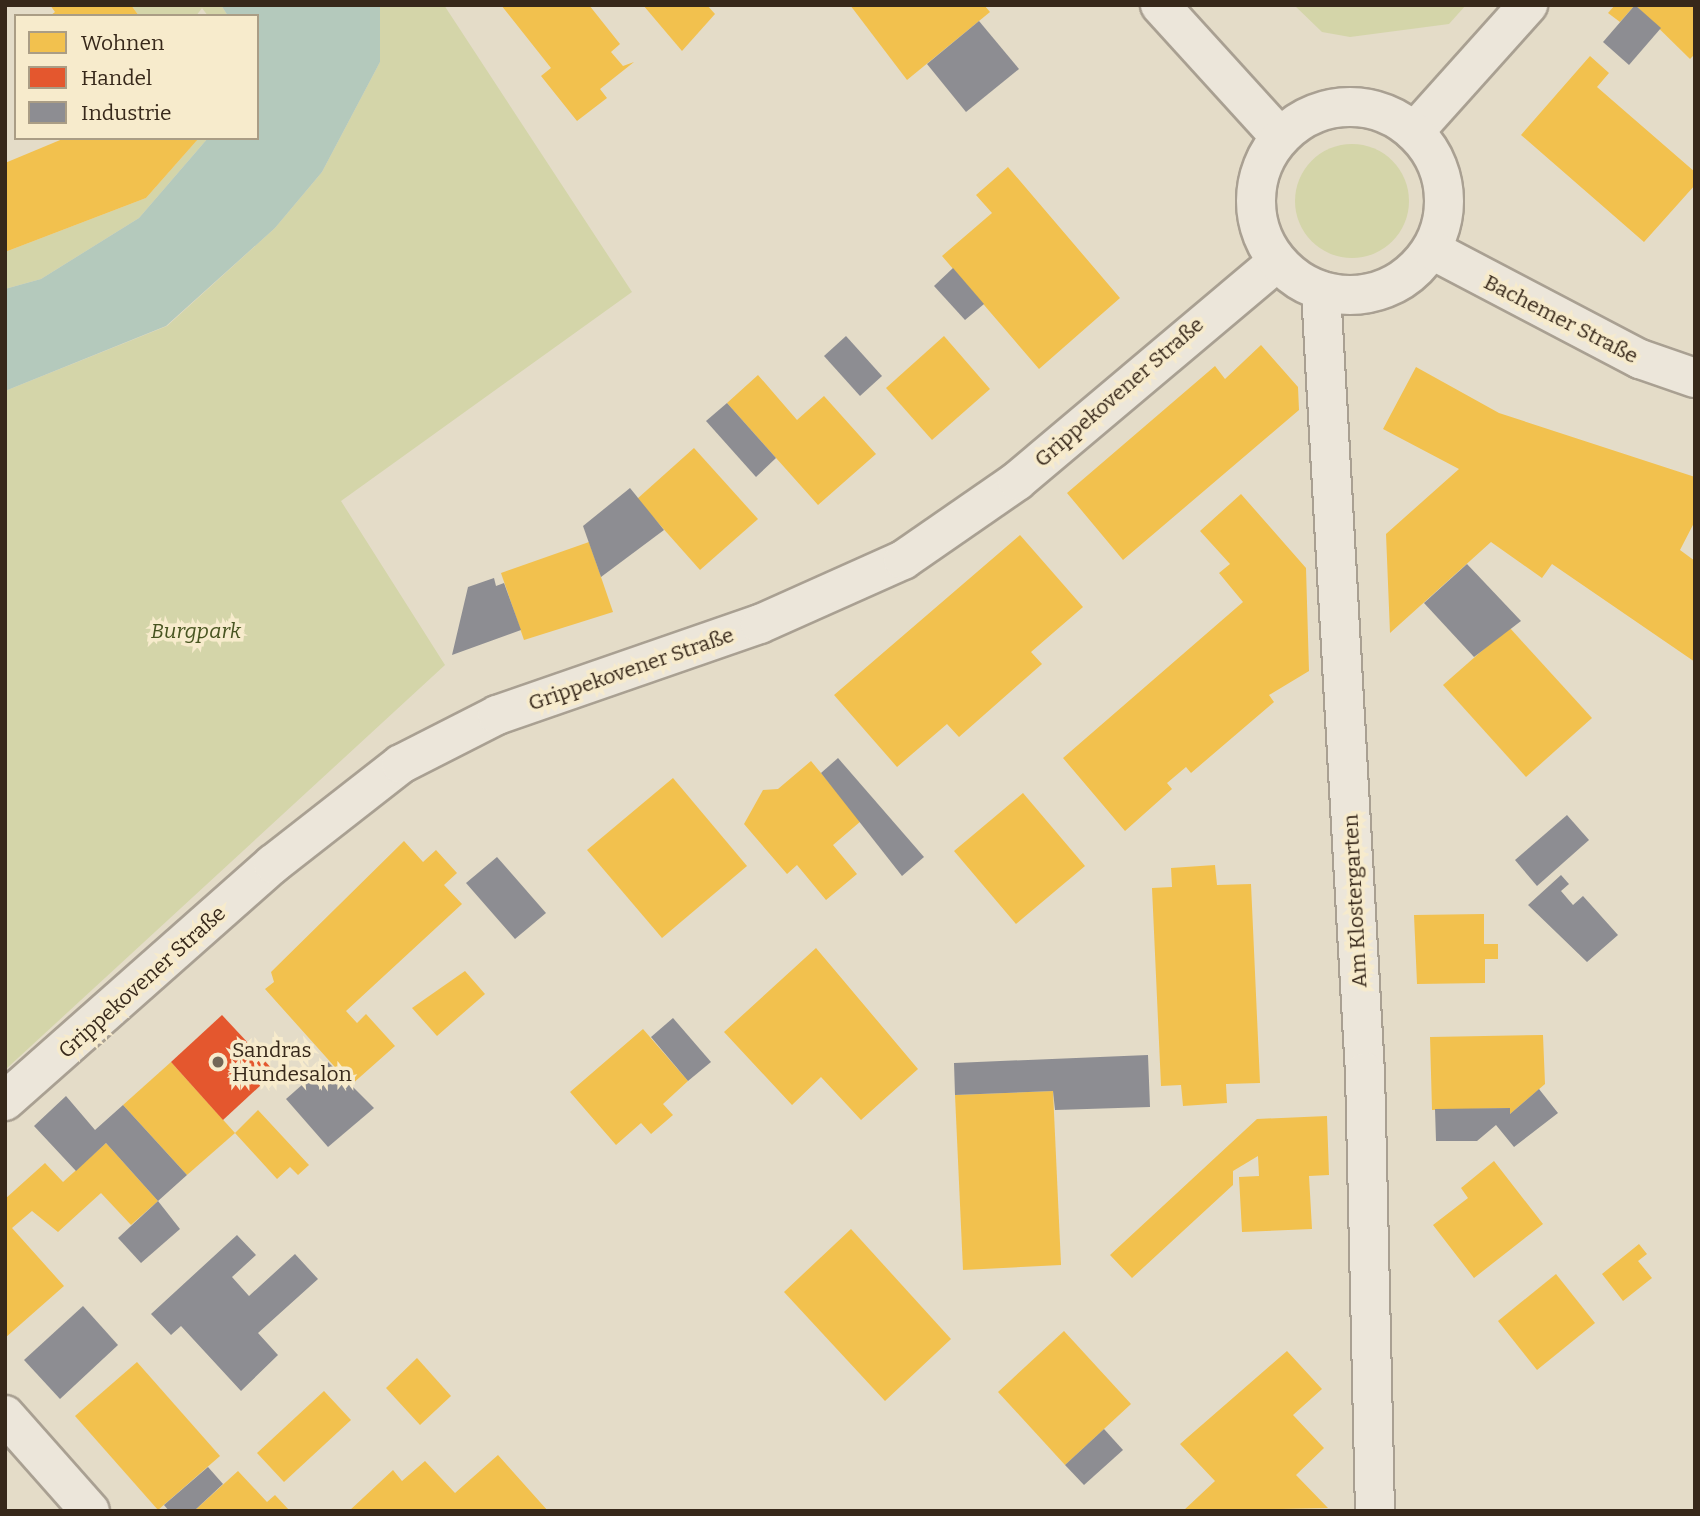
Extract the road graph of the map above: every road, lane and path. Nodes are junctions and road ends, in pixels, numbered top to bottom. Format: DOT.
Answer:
graph roads {
  1 [pos="1160,5"];
  2 [pos="1528,5"];
  3 [pos="1414,132"];
  4 [pos="1280,137"];
  5 [pos="1432,250"];
  6 [pos="1276,263"];
  7 [pos="1321,291"];
  8 [pos="1695,378"];
  9 [pos="5,1101"];
  10 [pos="5,1415"];
  11 [pos="90,1511"];
  12 [pos="1375,1511"];
  1 -- 4 [label="street"];
  2 -- 3 [label="street"];
  3 -- 4 [label="street"];
  3 -- 5 [label="street"];
  4 -- 6 [label="street"];
  5 -- 7 [label="street"];
  5 -- 8 [label="street, Bachemer Straße"];
  6 -- 7 [label="street"];
  6 -- 9 [label="street, Grippekovener Straße"];
  7 -- 12 [label="street, Am Klostergarten"];
  10 -- 11 [label="street"];
}
